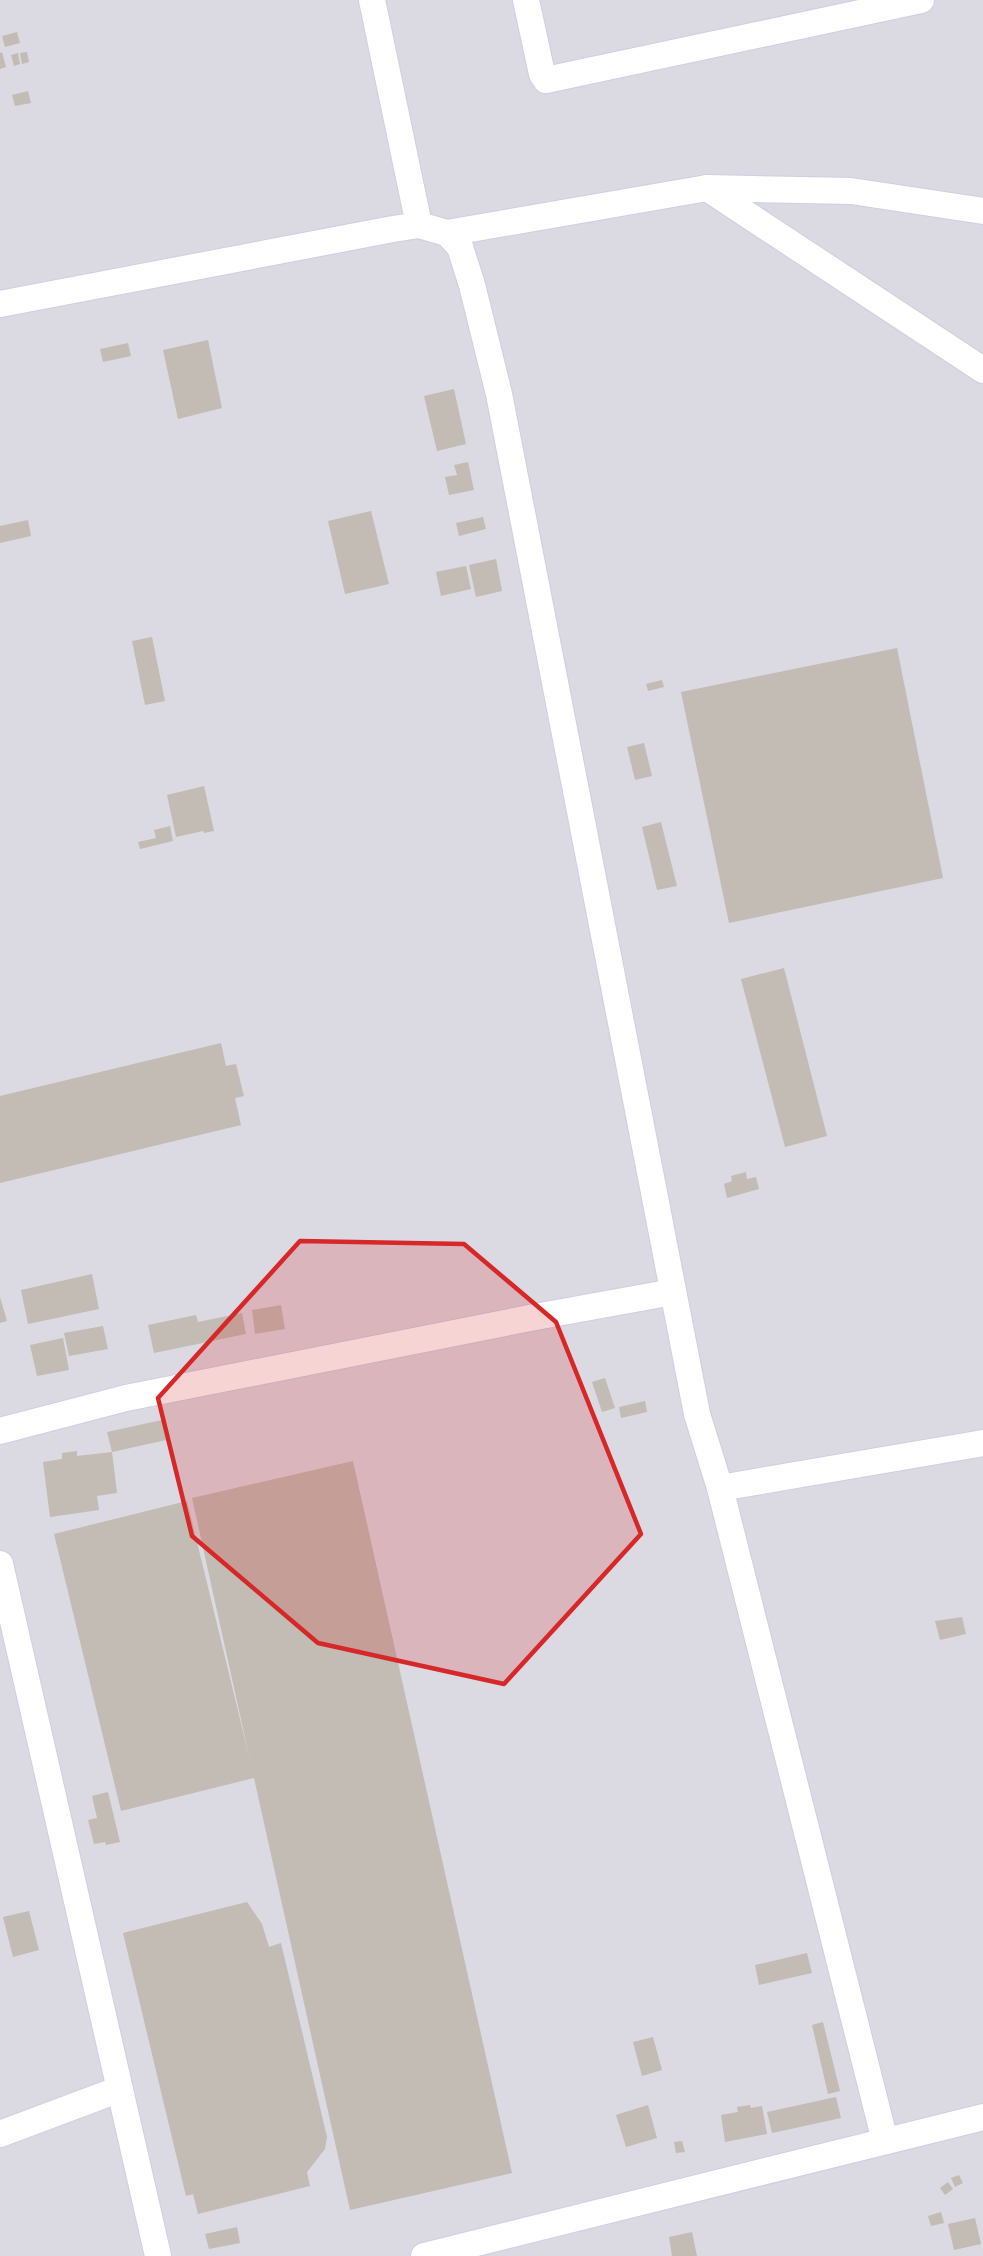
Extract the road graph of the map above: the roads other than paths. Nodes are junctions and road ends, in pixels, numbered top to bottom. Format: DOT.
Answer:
graph roads {
  1 [pos="372,0"];
  2 [pos="526,0"];
  3 [pos="921,0"];
  4 [pos="707,188"];
  5 [pos="983,211"];
  6 [pos="419,225"];
  7 [pos="447,233"];
  8 [pos="0,304"];
  9 [pos="983,370"];
  10 [pos="673,1292"];
  11 [pos="0,1431"];
  12 [pos="983,1443"];
  13 [pos="720,1488"];
  14 [pos="0,1564"];
  15 [pos="120,2088"];
  16 [pos="983,2116"];
  17 [pos="0,2134"];
  18 [pos="885,2141"];
  19 [pos="158,2256"];
  20 [pos="424,2256"];
  1 -- 6 [label="lane"];
  2 -- 3 [label="lane"];
  4 -- 5 [label="lane"];
  4 -- 7 [label="lane"];
  4 -- 9 [label="lane"];
  6 -- 7 [label="lane"];
  6 -- 8 [label="lane"];
  7 -- 10 [label="lane"];
  10 -- 11 [label="lane"];
  10 -- 13 [label="lane"];
  12 -- 13 [label="lane"];
  13 -- 18 [label="lane"];
  14 -- 15 [label="lane"];
  15 -- 17 [label="lane"];
  15 -- 19 [label="lane"];
  16 -- 18 [label="lane"];
  18 -- 20 [label="lane"];
}
